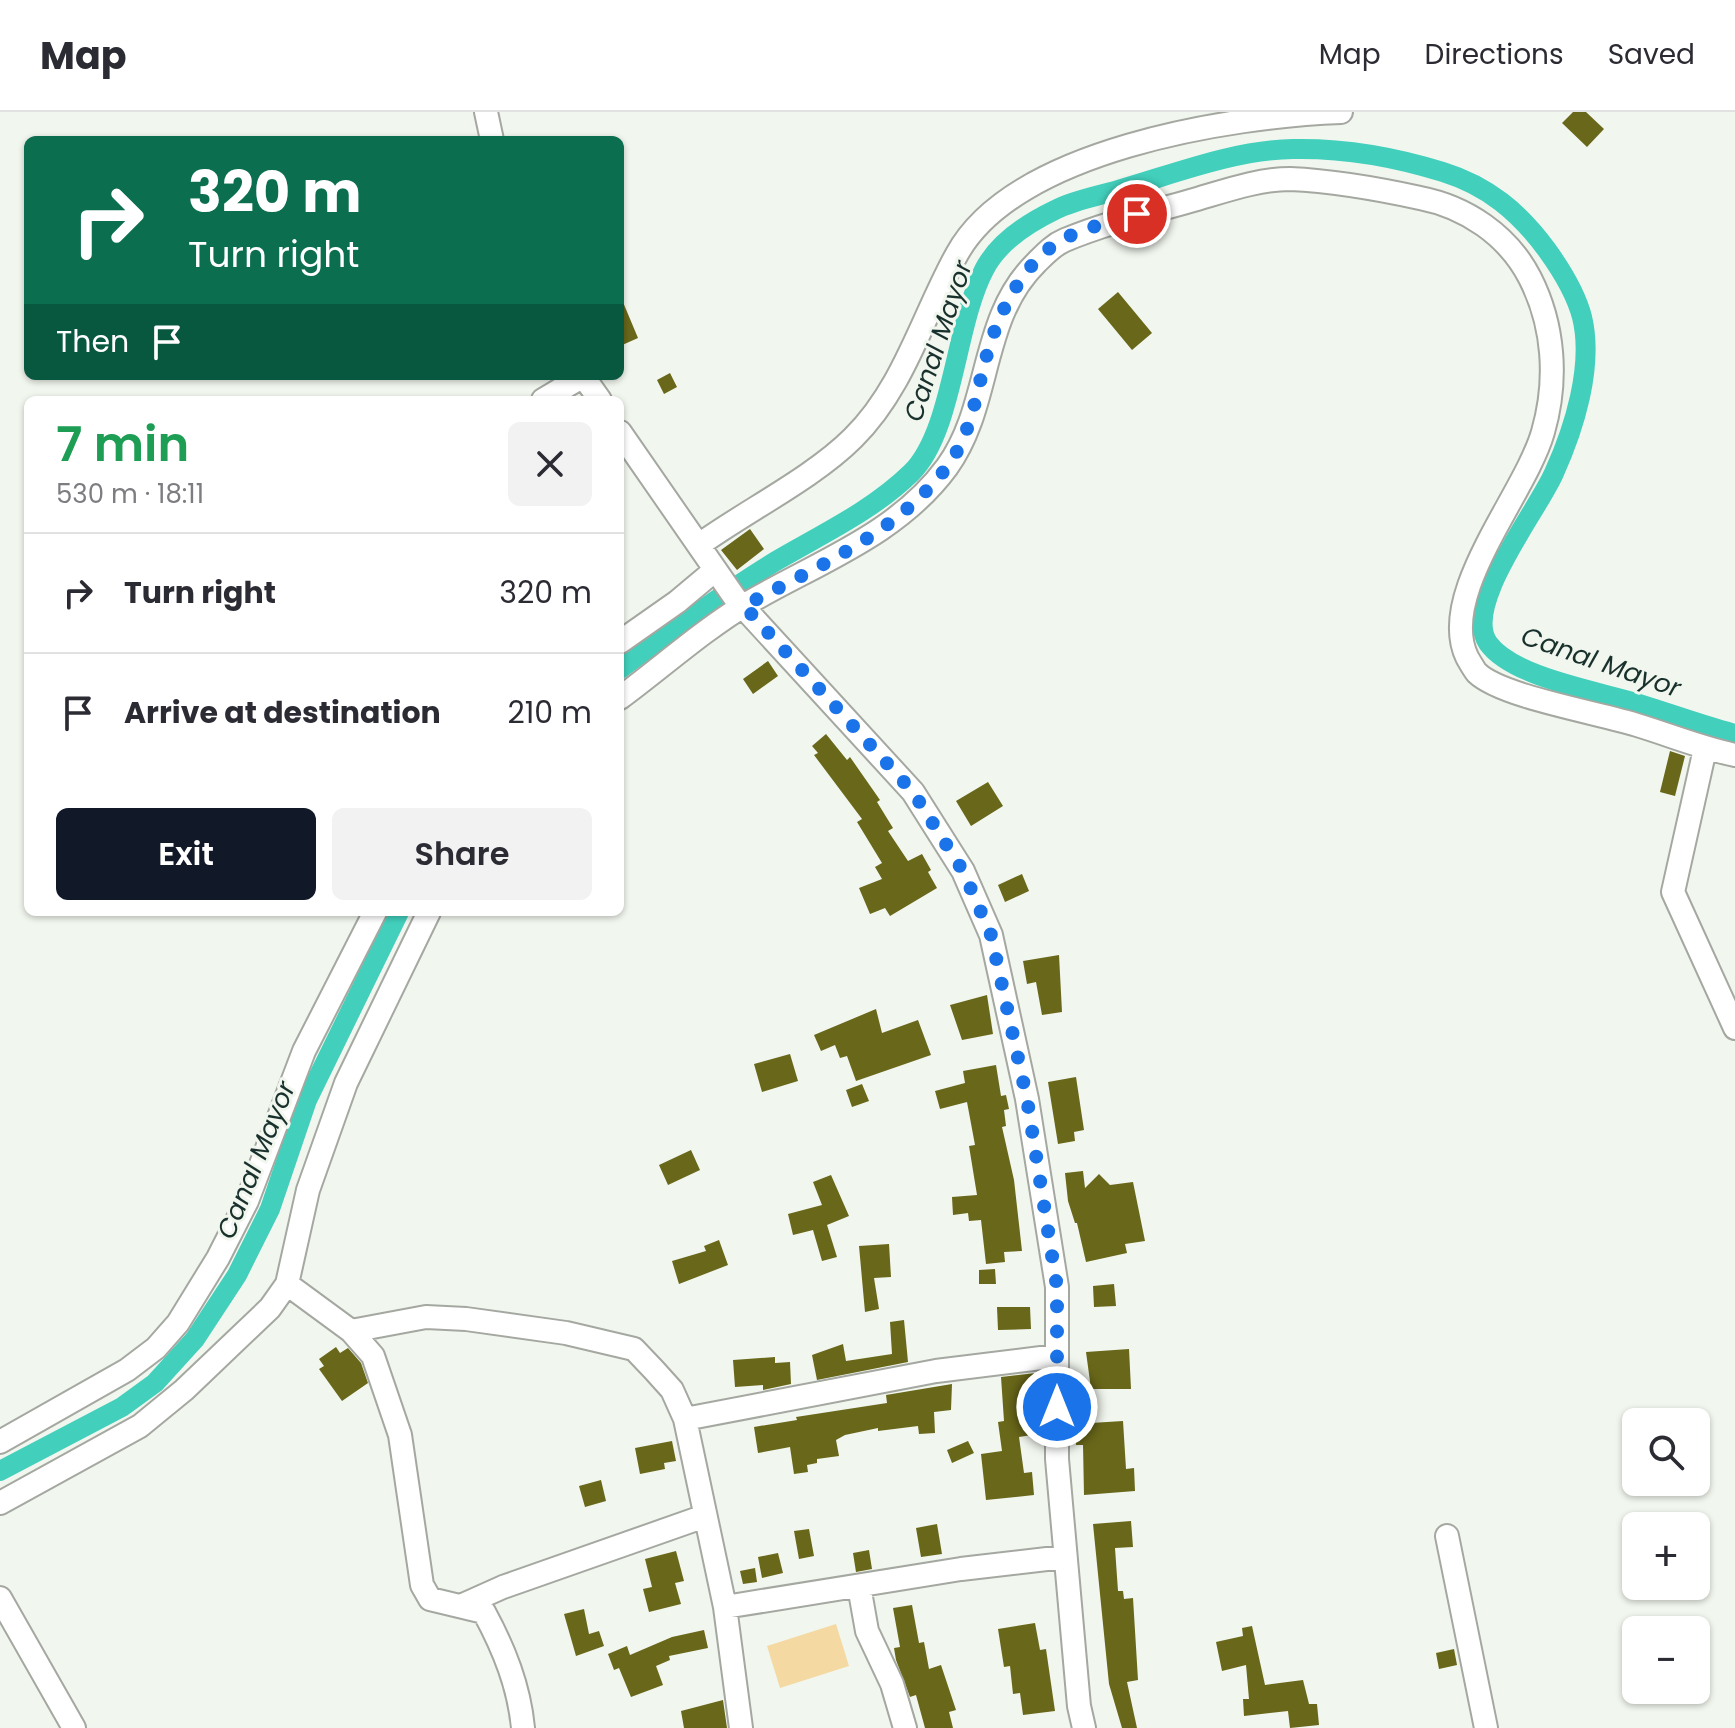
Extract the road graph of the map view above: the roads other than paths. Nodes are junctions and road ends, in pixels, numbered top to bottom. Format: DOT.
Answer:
graph roads {
  1 [pos="486,112"];
  2 [pos="1341,112"];
  3 [pos="491,136"];
  4 [pos="576,380"];
  5 [pos="550,396"];
  6 [pos="624,438"];
  7 [pos="699,545"];
  8 [pos="718,575"];
  9 [pos="739,602"];
  10 [pos="624,639"];
  11 [pos="624,695"];
  12 [pos="1705,749"];
  13 [pos="1735,755"];
  14 [pos="373,916"];
  15 [pos="427,916"];
  16 [pos="1735,1028"];
  17 [pos="287,1284"];
  18 [pos="351,1331"];
  19 [pos="1057,1356"];
  20 [pos="685,1419"];
  21 [pos="0,1442"];
  22 [pos="0,1503"];
  23 [pos="705,1516"];
  24 [pos="1447,1536"];
  25 [pos="1064,1557"];
  26 [pos="859,1586"];
  27 [pos="0,1598"];
  28 [pos="465,1604"];
  29 [pos="725,1607"];
  30 [pos="74,1728"];
  31 [pos="523,1728"];
  32 [pos="741,1728"];
  33 [pos="905,1728"];
  34 [pos="1084,1728"];
  35 [pos="1486,1728"];
  1 -- 3 [label="street"];
  2 -- 7 [label="street"];
  4 -- 5 [label="street"];
  6 -- 7 [label="street"];
  7 -- 8 [label="street"];
  8 -- 9 [label="street"];
  8 -- 10 [label="street"];
  9 -- 11 [label="street"];
  9 -- 12 [label="street"];
  9 -- 19 [label="street"];
  12 -- 13 [label="street"];
  12 -- 16 [label="street"];
  14 -- 21 [label="street"];
  15 -- 17 [label="street"];
  17 -- 18 [label="street"];
  17 -- 22 [label="street"];
  18 -- 20 [label="street"];
  18 -- 28 [label="street"];
  19 -- 20 [label="street"];
  19 -- 25 [label="street"];
  20 -- 23 [label="street"];
  23 -- 28 [label="street"];
  23 -- 29 [label="street"];
  24 -- 35 [label="street"];
  25 -- 26 [label="street"];
  25 -- 34 [label="street"];
  26 -- 29 [label="street"];
  26 -- 33 [label="street"];
  27 -- 30 [label="street"];
  28 -- 31 [label="street"];
  29 -- 32 [label="street"];
}
